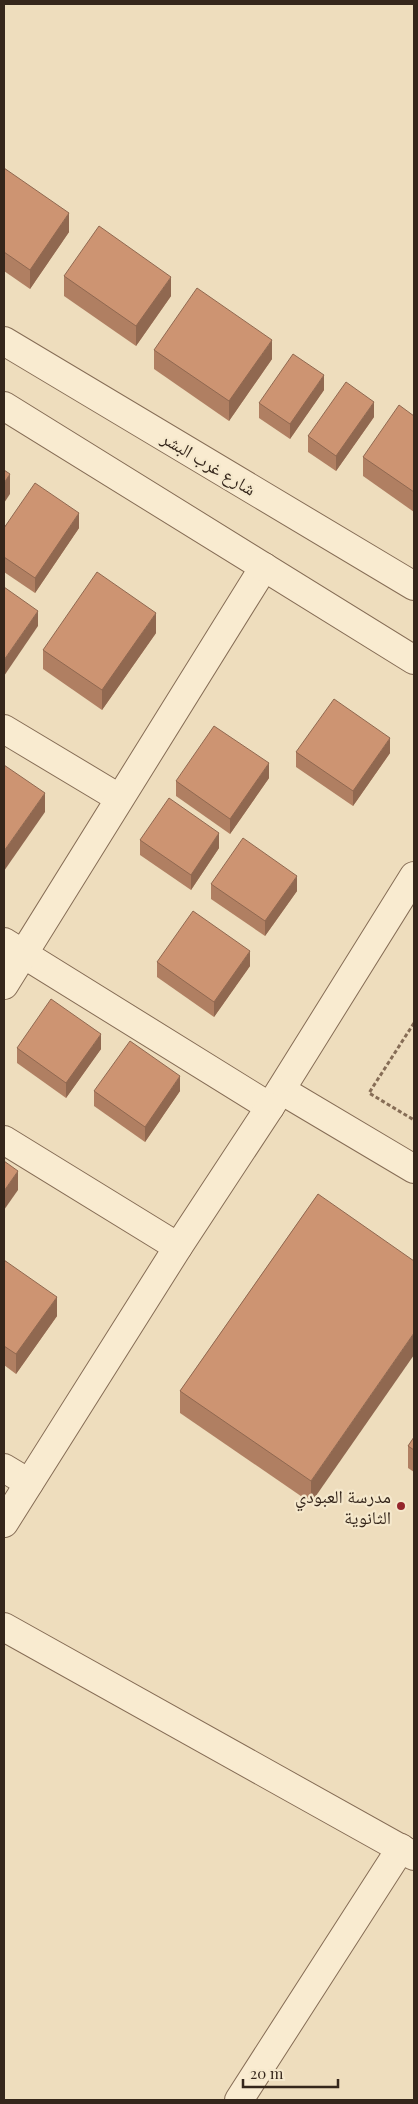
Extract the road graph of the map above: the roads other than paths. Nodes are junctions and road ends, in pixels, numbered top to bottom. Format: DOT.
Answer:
graph roads {
  1 [pos="4,340"];
  2 [pos="4,406"];
  3 [pos="264,567"];
  4 [pos="414,586"];
  5 [pos="414,660"];
  6 [pos="4,729"];
  7 [pos="120,798"];
  8 [pos="414,876"];
  9 [pos="13,948"];
  10 [pos="4,985"];
  11 [pos="276,1099"];
  12 [pos="4,1140"];
  13 [pos="414,1169"];
  14 [pos="178,1247"];
  15 [pos="4,1468"];
  16 [pos="29,1483"];
  17 [pos="4,1523"];
  18 [pos="4,1627"];
  19 [pos="408,1852"];
  20 [pos="239,2100"];
  1 -- 4 [label="street, شارع غرب البشر"];
  2 -- 3 [label="street"];
  3 -- 5 [label="street"];
  3 -- 7 [label="street"];
  6 -- 7 [label="street"];
  7 -- 9 [label="street"];
  8 -- 11 [label="street"];
  9 -- 10 [label="street"];
  9 -- 11 [label="street"];
  11 -- 13 [label="street"];
  11 -- 14 [label="street"];
  12 -- 14 [label="street"];
  14 -- 16 [label="street"];
  15 -- 16 [label="street"];
  16 -- 17 [label="street"];
  18 -- 19 [label="street"];
  19 -- 20 [label="street"];
}
